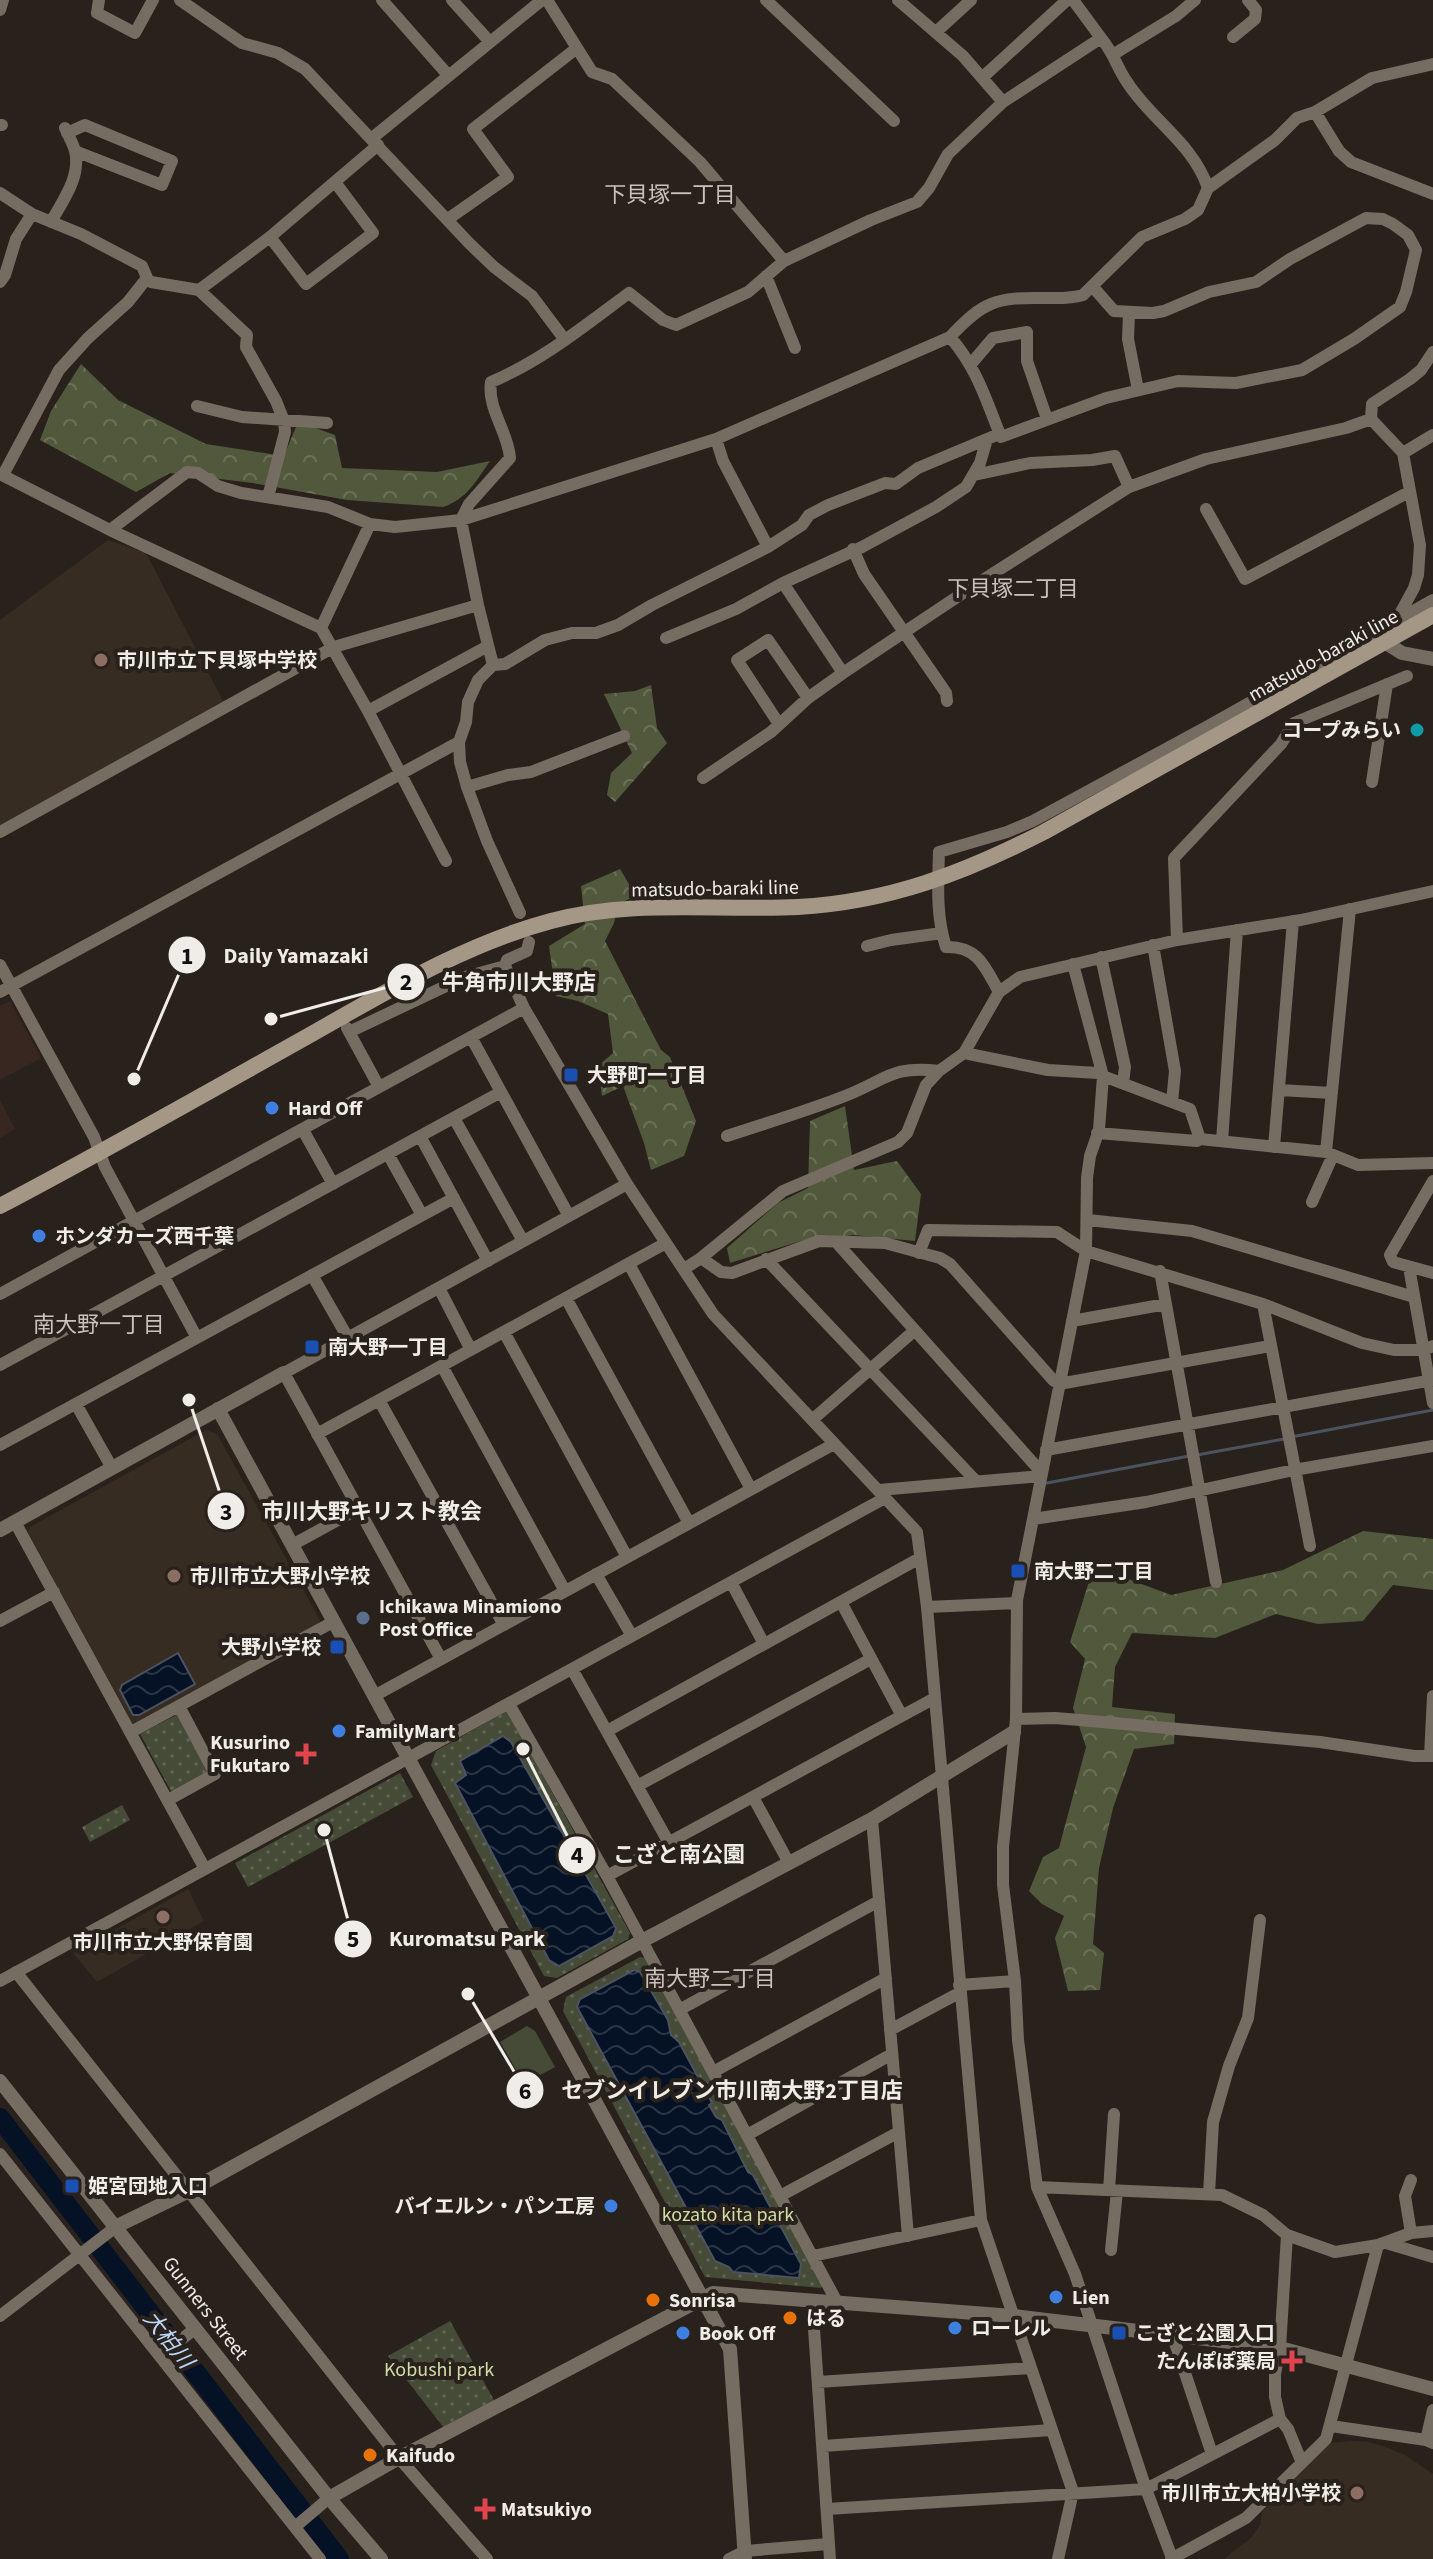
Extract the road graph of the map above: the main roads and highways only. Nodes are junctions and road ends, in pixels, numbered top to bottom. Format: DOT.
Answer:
graph roads {
  1 [pos="1433,615"];
  2 [pos="0,1206"];
  1 -- 2 [label="main road, matsudo-baraki line"];
}
